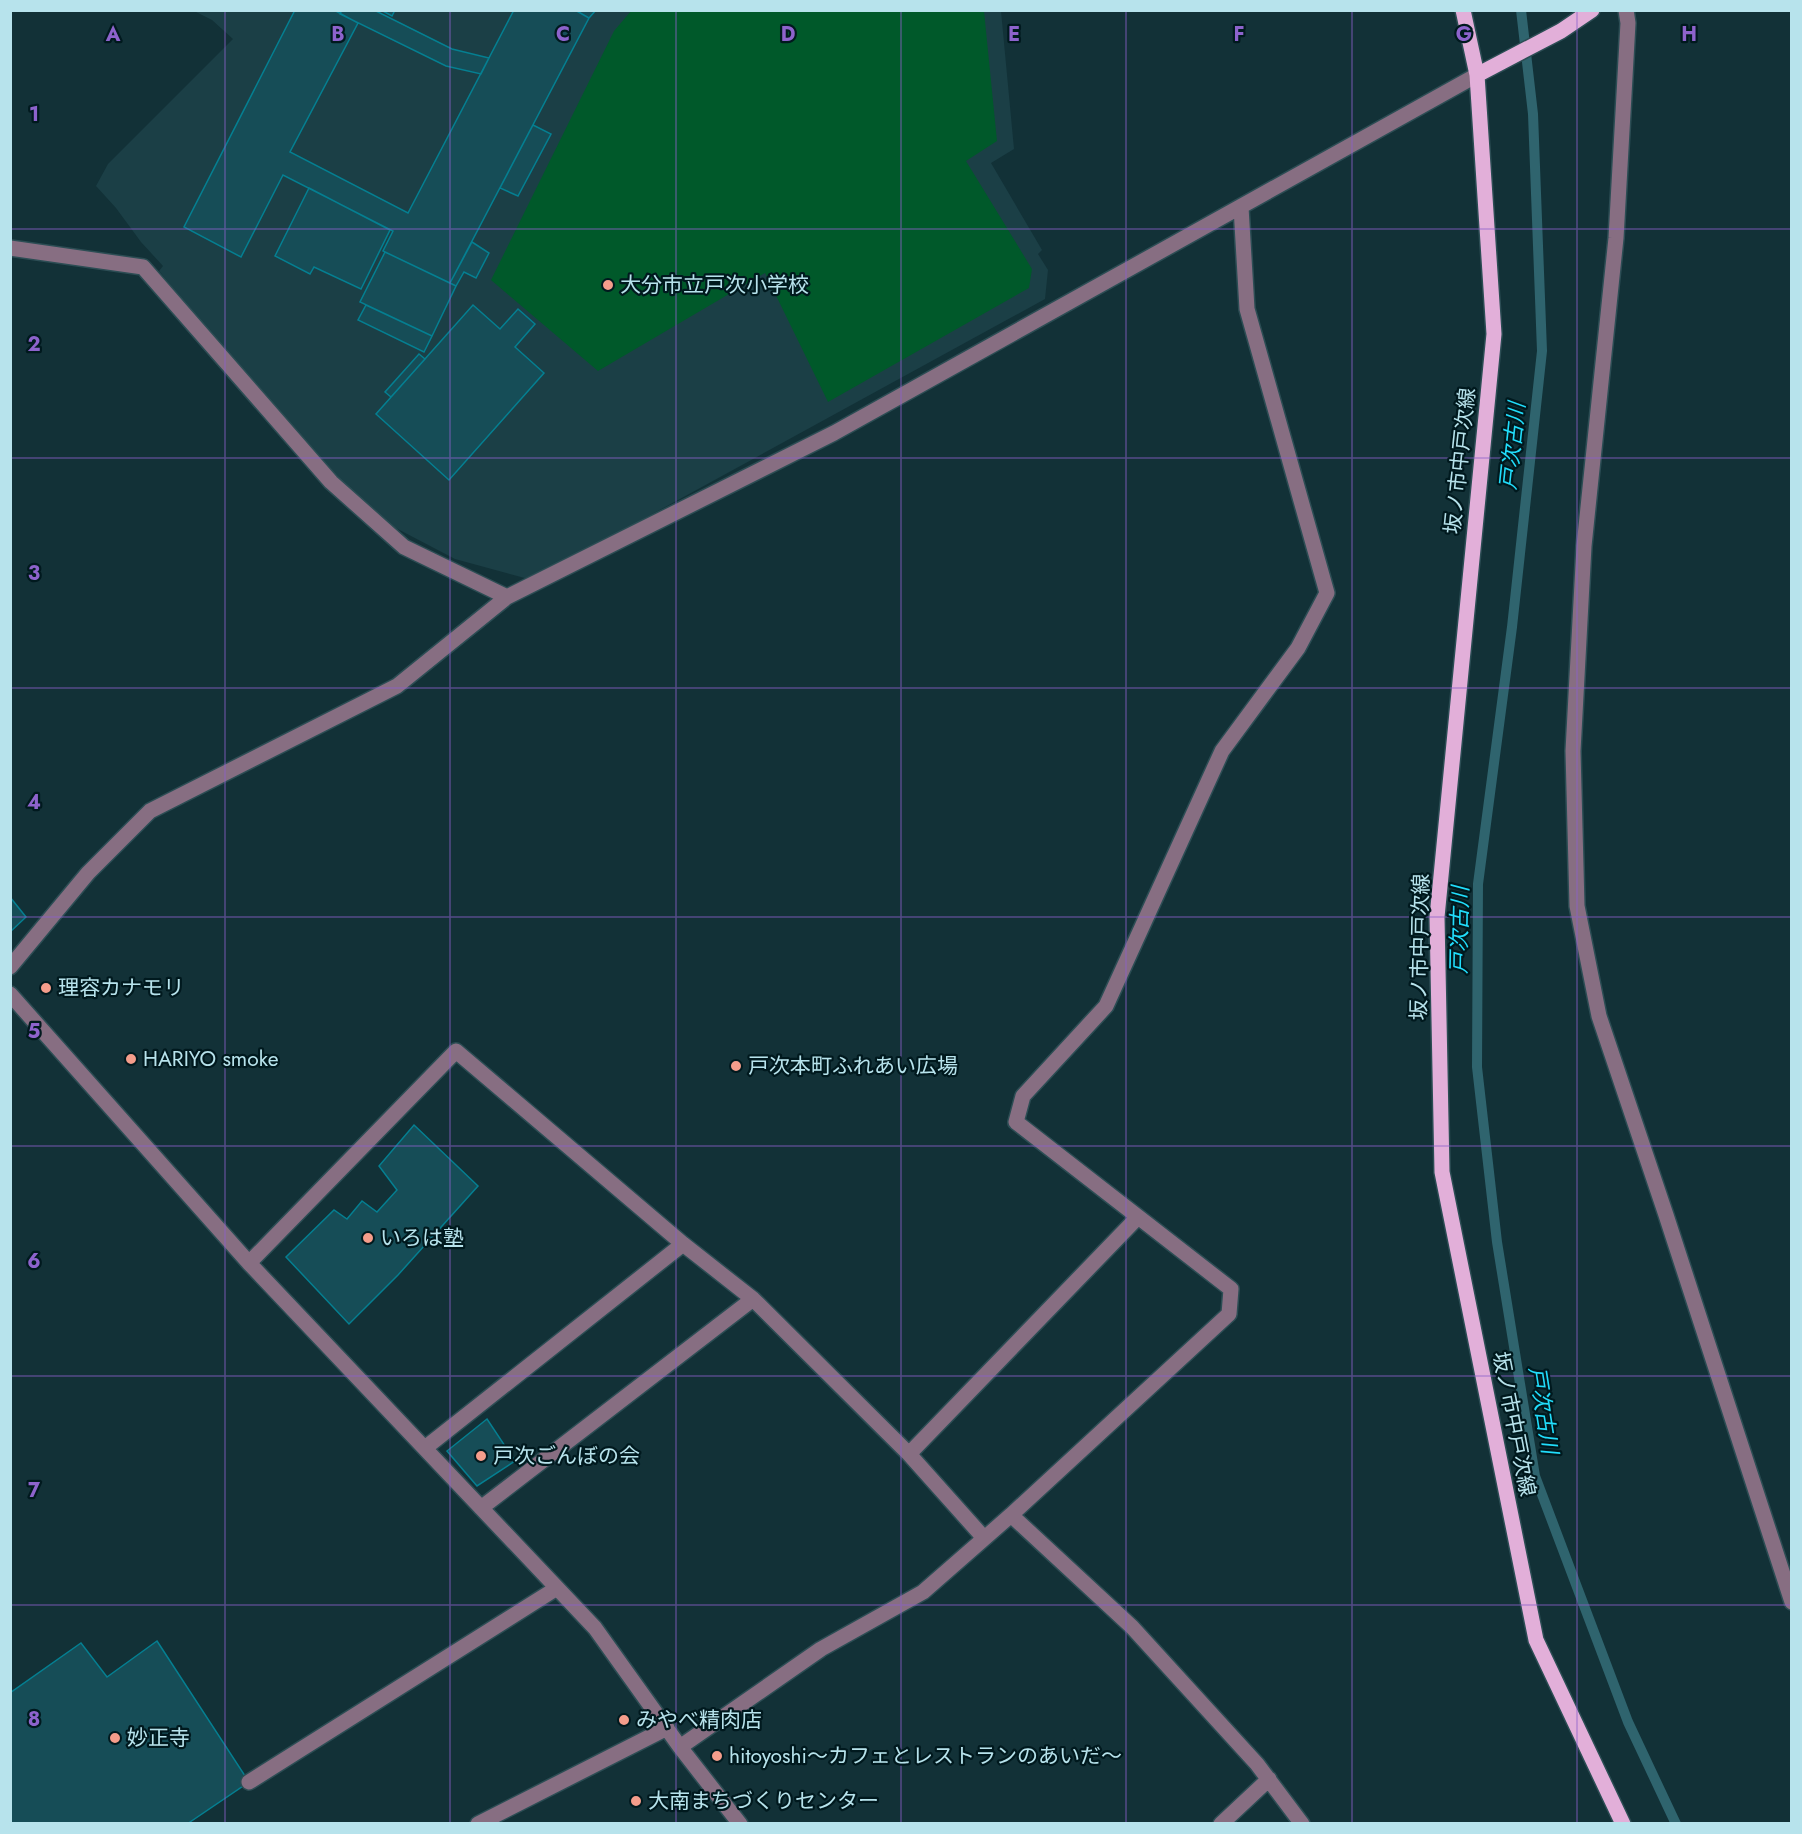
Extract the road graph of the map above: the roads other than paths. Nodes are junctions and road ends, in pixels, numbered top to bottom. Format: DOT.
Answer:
graph roads {
  1 [pos="1463,10"];
  2 [pos="1592,10"];
  3 [pos="1626,10"];
  4 [pos="1477,75"];
  5 [pos="1241,207"];
  6 [pos="10,248"];
  7 [pos="507,597"];
  8 [pos="10,967"];
  9 [pos="10,994"];
  10 [pos="1138,1217"];
  11 [pos="683,1244"];
  12 [pos="249,1263"];
  13 [pos="753,1299"];
  14 [pos="424,1448"];
  15 [pos="909,1454"];
  16 [pos="482,1508"];
  17 [pos="1011,1515"];
  18 [pos="984,1538"];
  19 [pos="557,1588"];
  20 [pos="1791,1602"];
  21 [pos="667,1728"];
  22 [pos="680,1747"];
  23 [pos="1269,1779"];
  24 [pos="249,1782"];
  25 [pos="478,1824"];
  26 [pos="740,1824"];
  27 [pos="1221,1824"];
  28 [pos="1302,1824"];
  29 [pos="1623,1824"];
  1 -- 4 [label="main road, 坂ノ市中戸次線"];
  2 -- 4 [label="main road"];
  3 -- 20 [label="street"];
  4 -- 5 [label="street"];
  4 -- 29 [label="main road, 坂ノ市中戸次線"];
  5 -- 7 [label="street"];
  5 -- 10 [label="street"];
  6 -- 7 [label="street"];
  7 -- 8 [label="street"];
  9 -- 12 [label="street"];
  10 -- 15 [label="street"];
  10 -- 17 [label="street"];
  11 -- 12 [label="street"];
  11 -- 13 [label="street"];
  11 -- 14 [label="street"];
  12 -- 14 [label="street"];
  13 -- 15 [label="street"];
  13 -- 16 [label="street"];
  14 -- 16 [label="street"];
  15 -- 18 [label="street"];
  16 -- 19 [label="street"];
  17 -- 18 [label="street"];
  17 -- 23 [label="street"];
  18 -- 22 [label="street"];
  19 -- 21 [label="street"];
  19 -- 24 [label="street"];
  21 -- 22 [label="street"];
  21 -- 25 [label="street"];
  22 -- 26 [label="street"];
  23 -- 27 [label="street"];
  23 -- 28 [label="street"];
}
